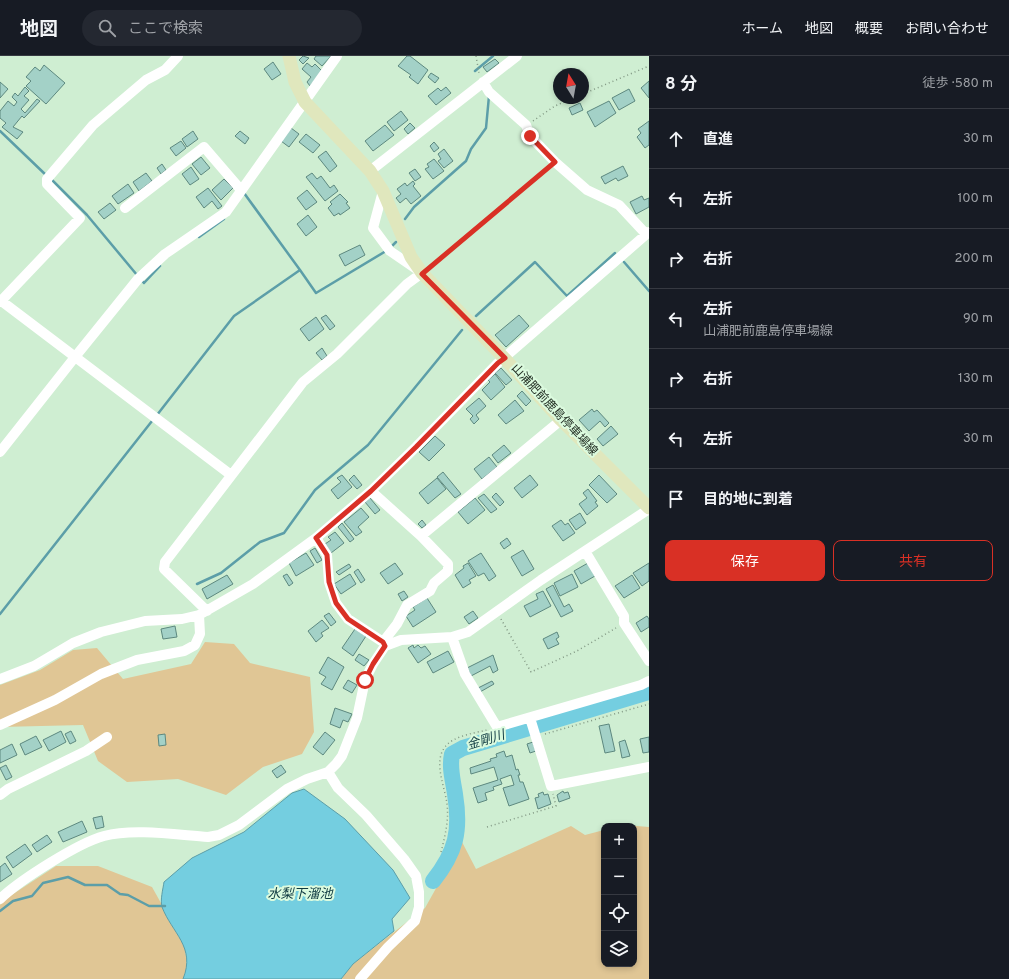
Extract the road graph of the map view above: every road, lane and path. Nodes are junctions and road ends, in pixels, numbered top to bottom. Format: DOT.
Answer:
graph roads {
  1 [pos="178,56"];
  2 [pos="289,56"];
  3 [pos="338,56"];
  4 [pos="476,56"];
  5 [pos="517,56"];
  6 [pos="649,66"];
  7 [pos="478,70"];
  8 [pos="484,82"];
  9 [pos="589,91"];
  10 [pos="305,102"];
  11 [pos="560,104"];
  12 [pos="526,125"];
  13 [pos="555,162"];
  14 [pos="370,171"];
  15 [pos="241,190"];
  16 [pos="383,191"];
  17 [pos="125,208"];
  18 [pos="648,233"];
  19 [pos="422,274"];
  20 [pos="0,301"];
  21 [pos="75,356"];
  22 [pos="505,358"];
  23 [pos="561,420"];
  24 [pos="0,452"];
  25 [pos="231,476"];
  26 [pos="371,491"];
  27 [pos="649,508"];
  28 [pos="421,536"];
  29 [pos="316,538"];
  30 [pos="585,551"];
  31 [pos="497,612"];
  32 [pos="203,613"];
  33 [pos="624,623"];
  34 [pos="452,637"];
  35 [pos="384,644"];
  36 [pos="649,661"];
  37 [pos="0,679"];
  38 [pos="649,681"];
  39 [pos="649,704"];
  40 [pos="530,718"];
  41 [pos="0,725"];
  42 [pos="497,727"];
  43 [pos="536,736"];
  44 [pos="107,737"];
  45 [pos="649,767"];
  46 [pos="328,772"];
  47 [pos="551,786"];
  48 [pos="0,795"];
  49 [pos="487,827"];
  50 [pos="441,852"];
  51 [pos="0,899"];
  52 [pos="360,979"];
  1 -- 20 [label="street"];
  2 -- 10 [label="main road, 山浦肥前鹿島停車場線"];
  3 -- 10 [label="street"];
  4 -- 7 [label="path"];
  5 -- 8 [label="street"];
  6 -- 9 [label="path"];
  8 -- 12 [label="street"];
  8 -- 14 [label="street"];
  10 -- 14 [label="main road, 山浦肥前鹿島停車場線"];
  10 -- 15 [label="street"];
  11 -- 12 [label="path"];
  12 -- 13 [label="street"];
  13 -- 18 [label="street"];
  13 -- 19 [label="path"];
  14 -- 16 [label="main road, 山浦肥前鹿島停車場線"];
  15 -- 17 [label="street"];
  15 -- 21 [label="street"];
  16 -- 19 [label="main road, 山浦肥前鹿島停車場線"];
  16 -- 19 [label="street"];
  18 -- 22 [label="street"];
  19 -- 22 [label="main road, 山浦肥前鹿島停車場線"];
  19 -- 25 [label="street"];
  20 -- 21 [label="street"];
  21 -- 24 [label="street"];
  21 -- 25 [label="street"];
  22 -- 23 [label="main road, 山浦肥前鹿島停車場線"];
  22 -- 26 [label="street"];
  23 -- 27 [label="main road, 山浦肥前鹿島停車場線"];
  23 -- 28 [label="street"];
  25 -- 32 [label="street"];
  26 -- 28 [label="street"];
  26 -- 29 [label="street"];
  27 -- 30 [label="street"];
  28 -- 35 [label="street"];
  29 -- 32 [label="street"];
  29 -- 35 [label="street"];
  30 -- 31 [label="street"];
  30 -- 33 [label="street"];
  31 -- 33 [label="path"];
  31 -- 34 [label="street"];
  32 -- 37 [label="street"];
  32 -- 41 [label="street"];
  33 -- 36 [label="street"];
  34 -- 35 [label="street"];
  34 -- 42 [label="street"];
  35 -- 46 [label="street"];
  38 -- 40 [label="street"];
  39 -- 43 [label="path"];
  40 -- 42 [label="street"];
  40 -- 43 [label="street"];
  42 -- 50 [label="path"];
  43 -- 47 [label="street"];
  44 -- 48 [label="street"];
  45 -- 47 [label="street"];
  46 -- 51 [label="street"];
  46 -- 52 [label="street"];
  47 -- 49 [label="path"];
}
